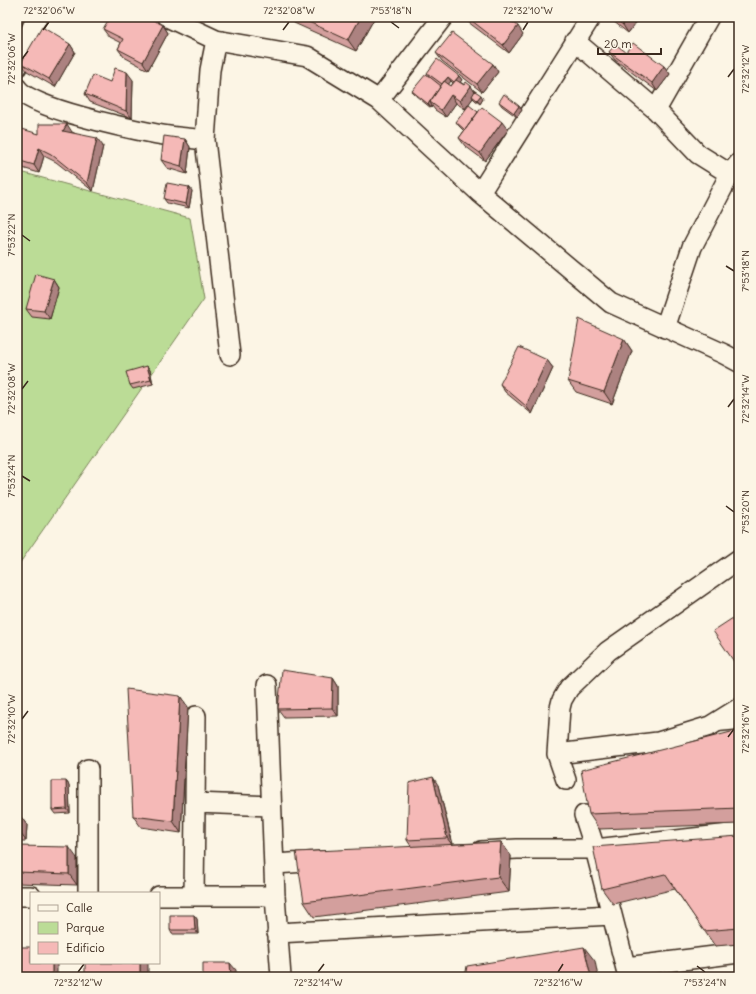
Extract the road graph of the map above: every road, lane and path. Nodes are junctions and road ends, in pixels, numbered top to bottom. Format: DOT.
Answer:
graph roads {
  1 [pos="37,17"];
  2 [pos="167,17"];
  3 [pos="443,17"];
  4 [pos="591,17"];
  5 [pos="709,17"];
  6 [pos="216,40"];
  7 [pos="574,41"];
  8 [pos="17,67"];
  9 [pos="17,88"];
  10 [pos="379,100"];
  11 [pos="656,110"];
  12 [pos="205,140"];
  13 [pos="734,168"];
  14 [pos="480,192"];
  15 [pos="665,328"];
  16 [pos="230,355"];
  17 [pos="739,362"];
  18 [pos="739,559"];
  19 [pos="266,685"];
  20 [pos="739,708"];
  21 [pos="196,716"];
  22 [pos="739,724"];
  23 [pos="710,726"];
  24 [pos="557,754"];
  25 [pos="88,769"];
  26 [pos="566,780"];
  27 [pos="195,803"];
  28 [pos="271,806"];
  29 [pos="584,815"];
  30 [pos="739,833"];
  31 [pos="595,849"];
  32 [pos="462,852"];
  33 [pos="336,860"];
  34 [pos="274,864"];
  35 [pos="88,892"];
  36 [pos="17,896"];
  37 [pos="30,896"];
  38 [pos="160,896"];
  39 [pos="194,896"];
  40 [pos="275,896"];
  41 [pos="612,915"];
  42 [pos="277,933"];
  43 [pos="739,953"];
  44 [pos="627,972"];
  45 [pos="281,977"];
  1 -- 8 [label="street"];
  2 -- 6 [label="street"];
  3 -- 10 [label="street"];
  4 -- 7 [label="street"];
  5 -- 11 [label="street"];
  6 -- 10 [label="street"];
  6 -- 12 [label="street"];
  7 -- 11 [label="street"];
  7 -- 14 [label="street"];
  9 -- 12 [label="street"];
  10 -- 14 [label="street"];
  11 -- 13 [label="street"];
  12 -- 16 [label="street"];
  13 -- 15 [label="street"];
  14 -- 15 [label="street"];
  15 -- 17 [label="street"];
  18 -- 24 [label="street"];
  19 -- 28 [label="street"];
  20 -- 23 [label="street"];
  21 -- 27 [label="street"];
  22 -- 23 [label="lane"];
  23 -- 24 [label="street"];
  24 -- 26 [label="street"];
  25 -- 35 [label="street"];
  27 -- 28 [label="street"];
  27 -- 39 [label="street"];
  28 -- 34 [label="street"];
  29 -- 31 [label="street"];
  30 -- 31 [label="street"];
  31 -- 32 [label="street"];
  31 -- 41 [label="street"];
  33 -- 34 [label="street"];
  34 -- 40 [label="street"];
  36 -- 37 [label="street"];
  38 -- 39 [label="street"];
  39 -- 40 [label="street"];
  40 -- 42 [label="street"];
  41 -- 42 [label="street"];
  41 -- 44 [label="street"];
  42 -- 45 [label="street"];
  43 -- 44 [label="street"];
}
